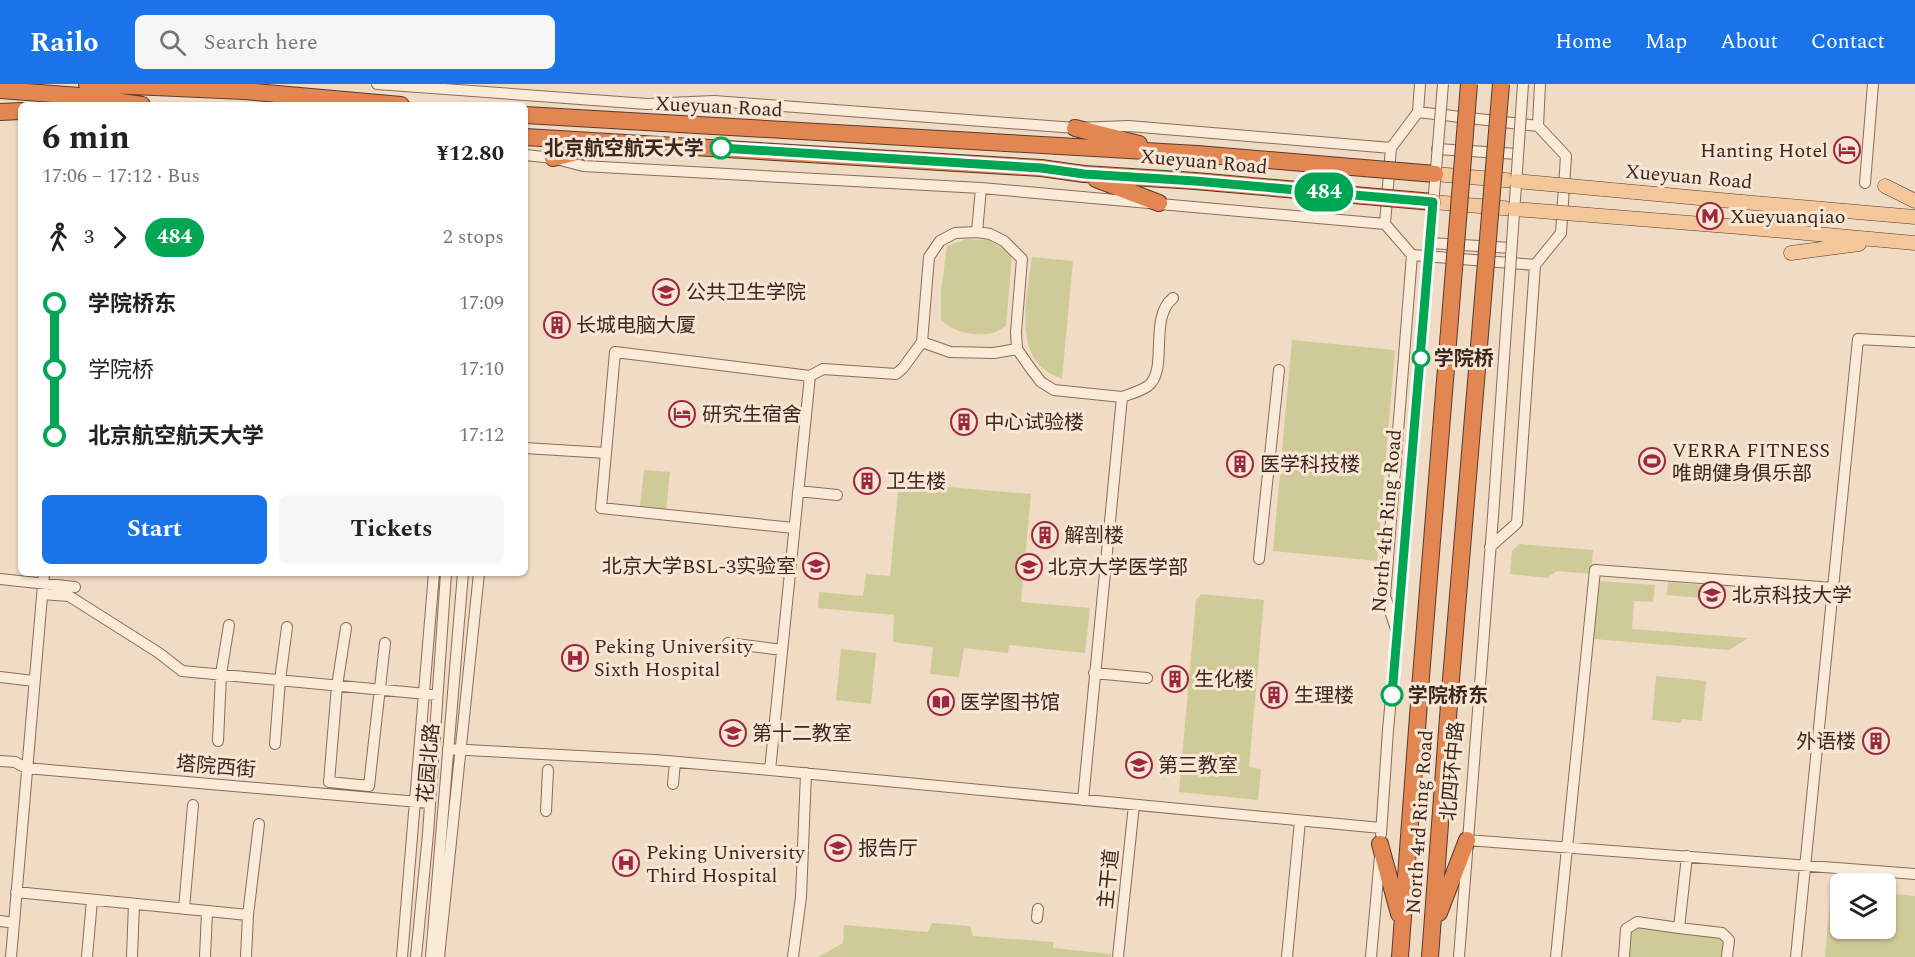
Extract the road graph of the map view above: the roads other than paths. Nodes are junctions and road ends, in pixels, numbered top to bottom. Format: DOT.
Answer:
graph roads {
  1 [pos="94,84"];
  2 [pos="270,84"];
  3 [pos="377,84"];
  4 [pos="1420,84"];
  5 [pos="1443,84"];
  6 [pos="1470,84"];
  7 [pos="1501,84"];
  8 [pos="1523,84"];
  9 [pos="1540,84"];
  10 [pos="1873,84"];
  11 [pos="0,90"];
  12 [pos="244,92"];
  13 [pos="121,102"];
  14 [pos="365,102"];
  15 [pos="18,111"];
  16 [pos="1418,112"];
  17 [pos="0,114"];
  18 [pos="528,115"];
  19 [pos="18,117"];
  20 [pos="1538,126"];
  21 [pos="1075,128"];
  22 [pos="528,137"];
  23 [pos="609,143"];
  24 [pos="1391,148"];
  25 [pos="1437,149"];
  26 [pos="1166,151"];
  27 [pos="1518,154"];
  28 [pos="528,155"];
  29 [pos="553,158"];
  30 [pos="1084,174"];
  31 [pos="1435,174"];
  32 [pos="1516,181"];
  33 [pos="1865,183"];
  34 [pos="1885,186"];
  35 [pos="981,188"];
  36 [pos="1915,201"];
  37 [pos="1433,202"];
  38 [pos="1159,203"];
  39 [pos="1514,209"];
  40 [pos="1915,217"];
  41 [pos="1385,224"];
  42 [pos="977,232"];
  43 [pos="1882,240"];
  44 [pos="1430,243"];
  45 [pos="1915,243"];
  46 [pos="1511,248"];
  47 [pos="1791,253"];
  48 [pos="1412,255"];
  49 [pos="1535,265"];
  50 [pos="1173,298"];
  51 [pos="922,342"];
  52 [pos="1915,342"];
  53 [pos="1017,349"];
  54 [pos="1279,370"];
  55 [pos="810,376"];
  56 [pos="1122,397"];
  57 [pos="528,448"];
  58 [pos="606,453"];
  59 [pos="798,491"];
  60 [pos="837,495"];
  61 [pos="794,528"];
  62 [pos="1490,547"];
  63 [pos="1259,559"];
  64 [pos="434,576"];
  65 [pos="447,576"];
  66 [pos="463,576"];
  67 [pos="479,576"];
  68 [pos="0,579"];
  69 [pos="43,583"];
  70 [pos="75,587"];
  71 [pos="1833,588"];
  72 [pos="229,625"];
  73 [pos="287,627"];
  74 [pos="346,628"];
  75 [pos="1398,635"];
  76 [pos="385,643"];
  77 [pos="728,644"];
  78 [pos="782,650"];
  79 [pos="1094,673"];
  80 [pos="221,674"];
  81 [pos="0,677"];
  82 [pos="1147,678"];
  83 [pos="280,680"];
  84 [pos="34,681"];
  85 [pos="337,686"];
  86 [pos="380,690"];
  87 [pos="423,694"];
  88 [pos="437,695"];
  89 [pos="218,741"];
  90 [pos="275,744"];
  91 [pos="448,748"];
  92 [pos="461,749"];
  93 [pos="0,761"];
  94 [pos="675,762"];
  95 [pos="26,768"];
  96 [pos="548,770"];
  97 [pos="770,770"];
  98 [pos="806,773"];
  99 [pos="674,784"];
  100 [pos="414,801"];
  101 [pos="1083,801"];
  102 [pos="430,803"];
  103 [pos="193,805"];
  104 [pos="1134,806"];
  105 [pos="546,811"];
  106 [pos="1300,821"];
  107 [pos="259,824"];
  108 [pos="1381,836"];
  109 [pos="1467,840"];
  110 [pos="1566,847"];
  111 [pos="1687,856"];
  112 [pos="1803,865"];
  113 [pos="1915,874"];
  114 [pos="16,892"];
  115 [pos="92,900"];
  116 [pos="134,904"];
  117 [pos="184,909"];
  118 [pos="207,911"];
  119 [pos="248,915"];
  120 [pos="0,921"];
  121 [pos="14,923"];
  122 [pos="1402,927"];
  123 [pos="1679,928"];
  124 [pos="1432,931"];
  125 [pos="11,957"];
  126 [pos="87,957"];
  127 [pos="132,957"];
  128 [pos="205,957"];
  129 [pos="246,957"];
  130 [pos="402,957"];
  131 [pos="416,957"];
  132 [pos="431,957"];
  133 [pos="439,957"];
  134 [pos="793,957"];
  135 [pos="1118,957"];
  136 [pos="1287,957"];
  137 [pos="1371,957"];
  138 [pos="1400,957"];
  139 [pos="1430,957"];
  140 [pos="1459,957"];
  141 [pos="1556,957"];
  142 [pos="1624,957"];
  143 [pos="1727,957"];
  144 [pos="1796,957"];
  1 -- 12 [label="highway"];
  2 -- 12 [label="highway"];
  3 -- 21 [label="street, Xueyuan Road"];
  4 -- 16 [label="street"];
  5 -- 25 [label="street, bridge"];
  6 -- 122 [label="highway, 北四环中路, bridge"];
  7 -- 124 [label="highway, North 4rd Ring Road, bridge"];
  8 -- 27 [label="street, bridge"];
  9 -- 20 [label="street"];
  10 -- 33 [label="street"];
  11 -- 13 [label="highway"];
  12 -- 14 [label="highway"];
  15 -- 17 [label="highway"];
  16 -- 20 [label="street"];
  16 -- 24 [label="street"];
  17 -- 19 [label="street"];
  18 -- 26 [label="highway, Xueyuan Road"];
  20 -- 49 [label="street"];
  21 -- 24 [label="street, Xueyuan Road"];
  21 -- 26 [label="highway"];
  22 -- 23 [label="highway, Xueyuan Road"];
  23 -- 29 [label="highway"];
  23 -- 30 [label="highway, Xueyuan Road"];
  24 -- 41 [label="street"];
  25 -- 27 [label="street, bridge"];
  25 -- 31 [label="street, bridge"];
  26 -- 31 [label="highway, Xueyuan Road, bridge"];
  27 -- 32 [label="street, bridge"];
  28 -- 29 [label="street"];
  29 -- 35 [label="street"];
  30 -- 37 [label="highway, Xueyuan Road, bridge"];
  30 -- 38 [label="highway"];
  31 -- 32 [label="main road, Xueyuan Road, bridge"];
  31 -- 37 [label="street, bridge"];
  32 -- 39 [label="street, bridge"];
  32 -- 40 [label="main road, Xueyuan Road, bridge"];
  34 -- 36 [label="main road"];
  35 -- 38 [label="street"];
  35 -- 42 [label="street"];
  37 -- 39 [label="main road, Xueyuan Road, bridge"];
  37 -- 44 [label="street, North 4th Ring Road, bridge"];
  38 -- 41 [label="street"];
  39 -- 43 [label="main road, Xueyuan Road, bridge"];
  39 -- 46 [label="street, bridge"];
  41 -- 48 [label="street"];
  42 -- 51 [label="street"];
  42 -- 53 [label="street"];
  43 -- 45 [label="main road, Xueyuan Road"];
  43 -- 47 [label="main road"];
  44 -- 46 [label="street, bridge"];
  44 -- 75 [label="street, North 4th Ring Road, bridge"];
  46 -- 62 [label="street, 北四环中路, bridge"];
  48 -- 49 [label="street"];
  48 -- 75 [label="street"];
  49 -- 62 [label="street"];
  50 -- 56 [label="street"];
  51 -- 53 [label="street"];
  51 -- 55 [label="street"];
  52 -- 71 [label="street"];
  53 -- 56 [label="street"];
  54 -- 63 [label="street"];
  55 -- 58 [label="street"];
  55 -- 59 [label="street"];
  56 -- 79 [label="street"];
  57 -- 58 [label="street"];
  58 -- 61 [label="street"];
  59 -- 60 [label="street"];
  59 -- 61 [label="street"];
  61 -- 78 [label="street"];
  62 -- 109 [label="street, 北四环中路"];
  64 -- 87 [label="street"];
  65 -- 88 [label="street, 花园北路"];
  66 -- 91 [label="street, 花园北路"];
  67 -- 92 [label="street"];
  68 -- 69 [label="street"];
  69 -- 70 [label="street"];
  69 -- 80 [label="street"];
  69 -- 84 [label="street"];
  71 -- 110 [label="street"];
  71 -- 112 [label="street"];
  72 -- 80 [label="street"];
  73 -- 83 [label="street"];
  74 -- 85 [label="street"];
  75 -- 108 [label="street, North 4th Ring Road"];
  76 -- 86 [label="street"];
  77 -- 78 [label="street"];
  78 -- 97 [label="street"];
  79 -- 82 [label="street"];
  79 -- 101 [label="street"];
  80 -- 83 [label="street"];
  80 -- 89 [label="street"];
  81 -- 84 [label="street"];
  83 -- 85 [label="street"];
  83 -- 90 [label="street"];
  84 -- 95 [label="street"];
  85 -- 86 [label="street"];
  85 -- 86 [label="street"];
  86 -- 87 [label="street"];
  87 -- 88 [label="street"];
  87 -- 100 [label="street"];
  88 -- 102 [label="street, 花园北路"];
  91 -- 92 [label="street"];
  91 -- 132 [label="street, 花园北路"];
  92 -- 94 [label="street"];
  92 -- 133 [label="street"];
  93 -- 95 [label="street, 塔院西街"];
  94 -- 97 [label="street"];
  94 -- 99 [label="street"];
  95 -- 100 [label="street, 塔院西街"];
  95 -- 114 [label="street"];
  96 -- 105 [label="street"];
  97 -- 98 [label="street"];
  98 -- 101 [label="street"];
  98 -- 134 [label="street"];
  100 -- 102 [label="street, 塔院西街"];
  100 -- 130 [label="street"];
  101 -- 104 [label="street"];
  102 -- 131 [label="street, 花园北路"];
  103 -- 117 [label="street"];
  104 -- 106 [label="street"];
  104 -- 135 [label="street, 主干道"];
  106 -- 108 [label="street"];
  106 -- 136 [label="street"];
  107 -- 119 [label="street"];
  108 -- 122 [label="highway"];
  108 -- 137 [label="street"];
  109 -- 110 [label="street"];
  109 -- 124 [label="highway"];
  109 -- 140 [label="street, 北四环中路"];
  110 -- 111 [label="street"];
  110 -- 141 [label="street"];
  111 -- 112 [label="street"];
  111 -- 123 [label="street"];
  112 -- 113 [label="street"];
  112 -- 144 [label="street"];
  114 -- 115 [label="street"];
  114 -- 121 [label="street"];
  115 -- 116 [label="street"];
  115 -- 126 [label="street"];
  116 -- 117 [label="street"];
  116 -- 127 [label="street"];
  117 -- 118 [label="street"];
  118 -- 119 [label="street"];
  118 -- 128 [label="street"];
  119 -- 129 [label="street"];
  120 -- 121 [label="street"];
  121 -- 125 [label="street"];
  122 -- 138 [label="highway"];
  123 -- 142 [label="street"];
  123 -- 143 [label="street"];
  124 -- 139 [label="highway, North 4rd Ring Road"];
}
